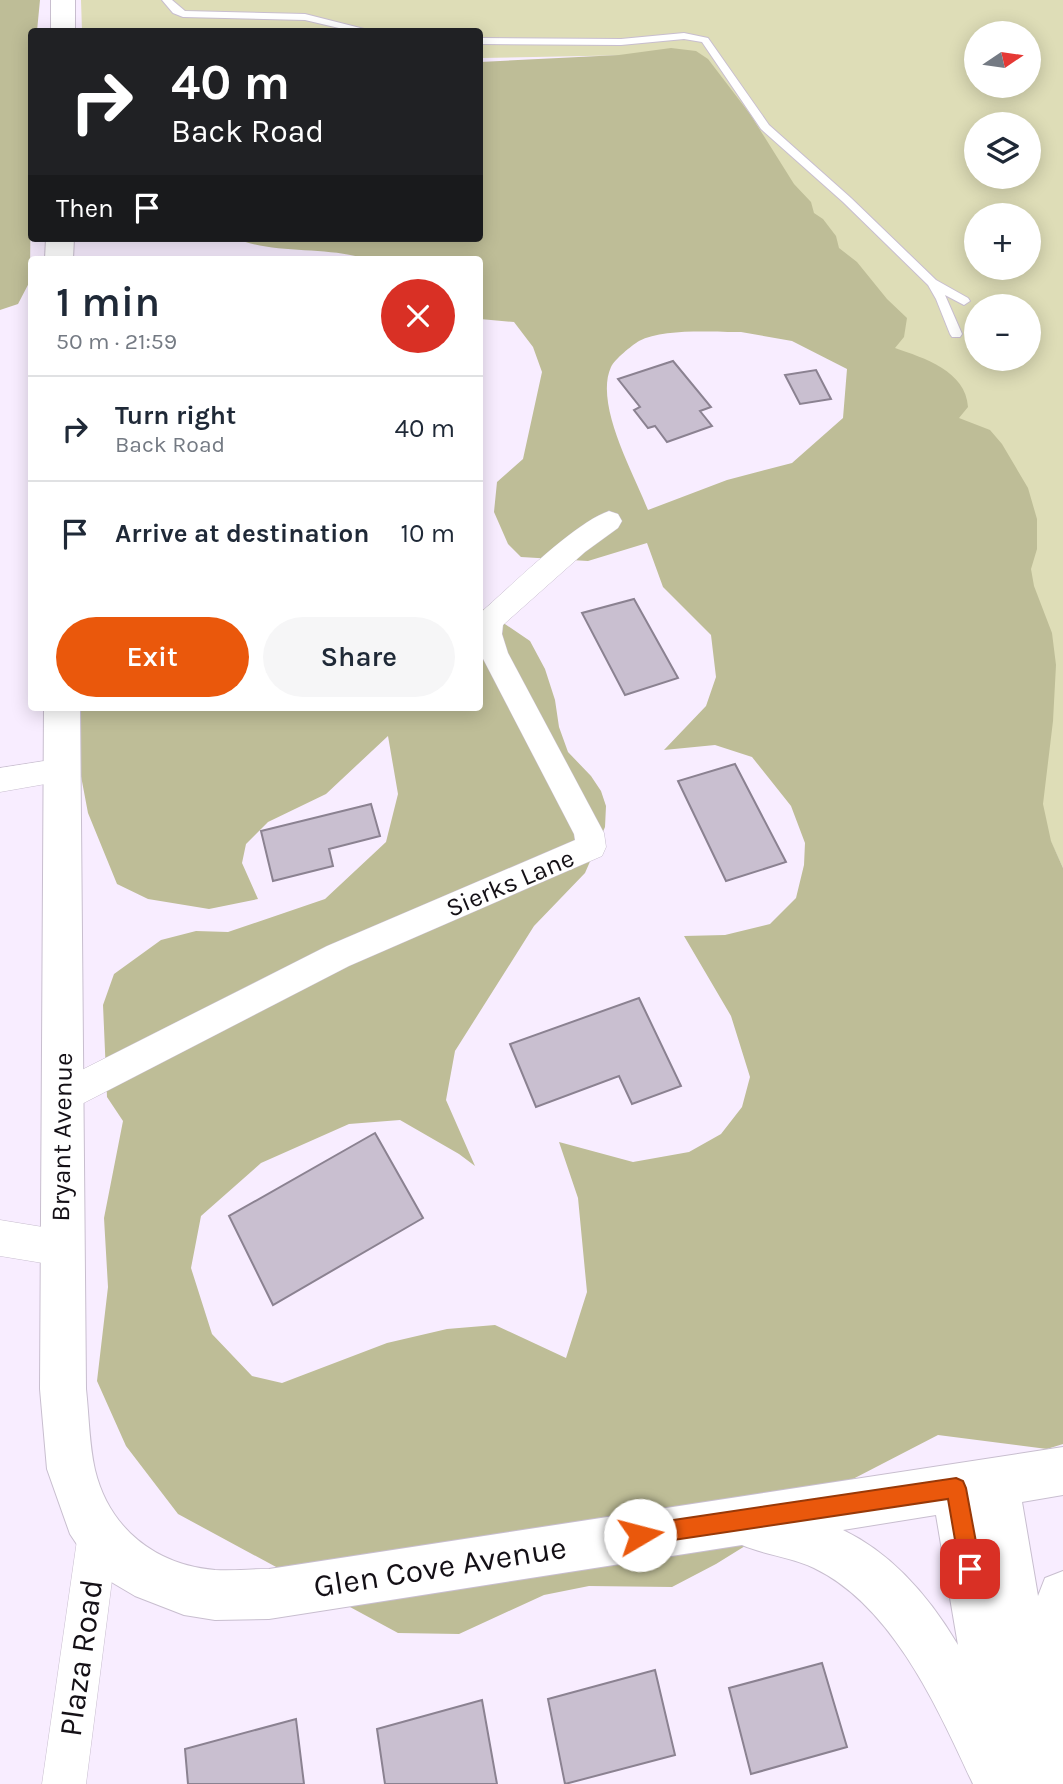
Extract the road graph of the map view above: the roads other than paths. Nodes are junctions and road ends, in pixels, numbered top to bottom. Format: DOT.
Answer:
graph roads {
  1 [pos="63,0"];
  2 [pos="167,0"];
  3 [pos="63,28"];
  4 [pos="353,28"];
  5 [pos="483,41"];
  6 [pos="924,276"];
  7 [pos="964,301"];
  8 [pos="956,334"];
  9 [pos="609,521"];
  10 [pos="62,711"];
  11 [pos="63,770"];
  12 [pos="0,780"];
  13 [pos="62,1097"];
  14 [pos="0,1238"];
  15 [pos="61,1248"];
  16 [pos="1063,1471"];
  17 [pos="976,1485"];
  18 [pos="740,1520"];
  19 [pos="106,1544"];
  20 [pos="1063,1596"];
  21 [pos="64,1784"];
  22 [pos="1002,1784"];
  23 [pos="1008,1784"];
  24 [pos="1044,1784"];
  1 -- 3 [label="main road"];
  2 -- 4 [label="lane"];
  5 -- 6 [label="lane"];
  6 -- 7 [label="lane"];
  6 -- 8 [label="lane"];
  9 -- 13 [label="street, Sierks Lane"];
  10 -- 11 [label="main road, Bryant Avenue"];
  11 -- 12 [label="street"];
  11 -- 13 [label="main road, Bryant Avenue"];
  13 -- 15 [label="main road, Bryant Avenue"];
  14 -- 15 [label="street"];
  15 -- 19 [label="main road, Bryant Avenue"];
  16 -- 17 [label="main road, Glen Cove Avenue"];
  17 -- 18 [label="main road, Glen Cove Avenue"];
  17 -- 23 [label="main road"];
  17 -- 24 [label="main road"];
  18 -- 19 [label="main road, Glen Cove Avenue"];
  18 -- 22 [label="main road"];
  19 -- 21 [label="street, Plaza Road"];
  20 -- 24 [label="main road"];
}
